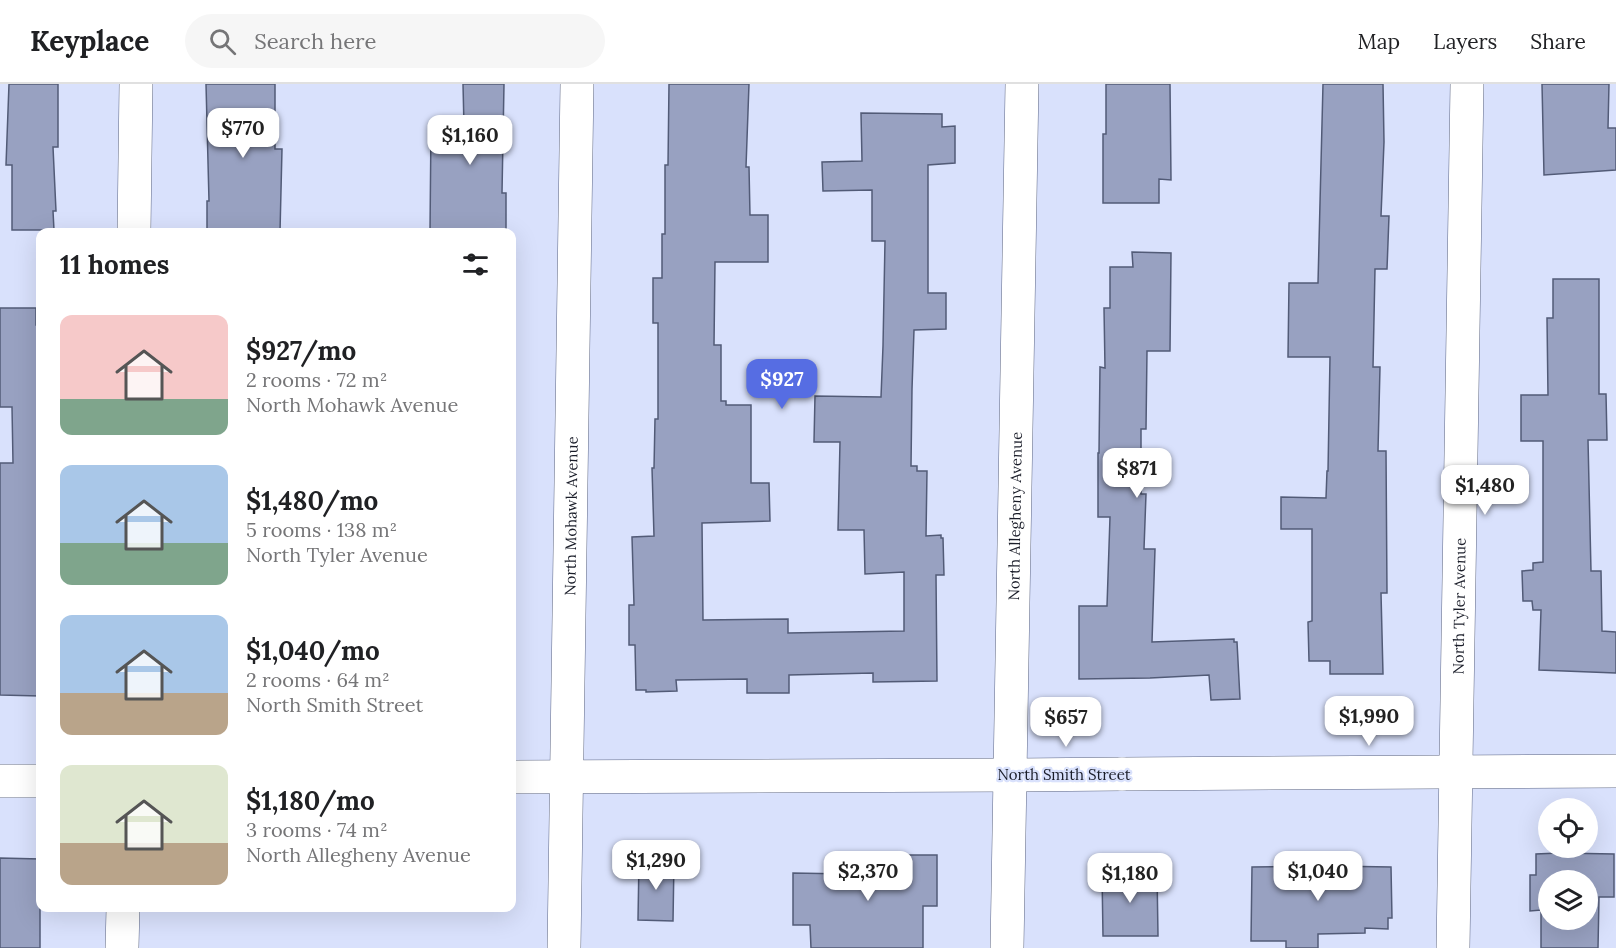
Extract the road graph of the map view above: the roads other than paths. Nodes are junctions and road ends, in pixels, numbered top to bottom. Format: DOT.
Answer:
graph roads {
  1 [pos="136,84"];
  2 [pos="577,84"];
  3 [pos="1022,84"];
  4 [pos="1467,84"];
  5 [pos="134,228"];
  6 [pos="1616,771"];
  7 [pos="1456,772"];
  8 [pos="1010,775"];
  9 [pos="516,777"];
  10 [pos="567,777"];
  11 [pos="0,781"];
  12 [pos="36,781"];
  13 [pos="123,912"];
  14 [pos="122,948"];
  15 [pos="564,948"];
  16 [pos="1007,948"];
  17 [pos="1453,948"];
  1 -- 5 [label="street"];
  2 -- 10 [label="street, North Mohawk Avenue"];
  3 -- 8 [label="street, North Allegheny Avenue"];
  4 -- 7 [label="street, North Tyler Avenue"];
  6 -- 7 [label="street, North Smith Street"];
  7 -- 8 [label="street, North Smith Street"];
  7 -- 17 [label="street, North Tyler Avenue"];
  8 -- 10 [label="street, North Smith Street"];
  8 -- 16 [label="street, North Allegheny Avenue"];
  9 -- 10 [label="street, North Smith Street"];
  10 -- 15 [label="street, North Mohawk Avenue"];
  11 -- 12 [label="street"];
  13 -- 14 [label="street"];
}
